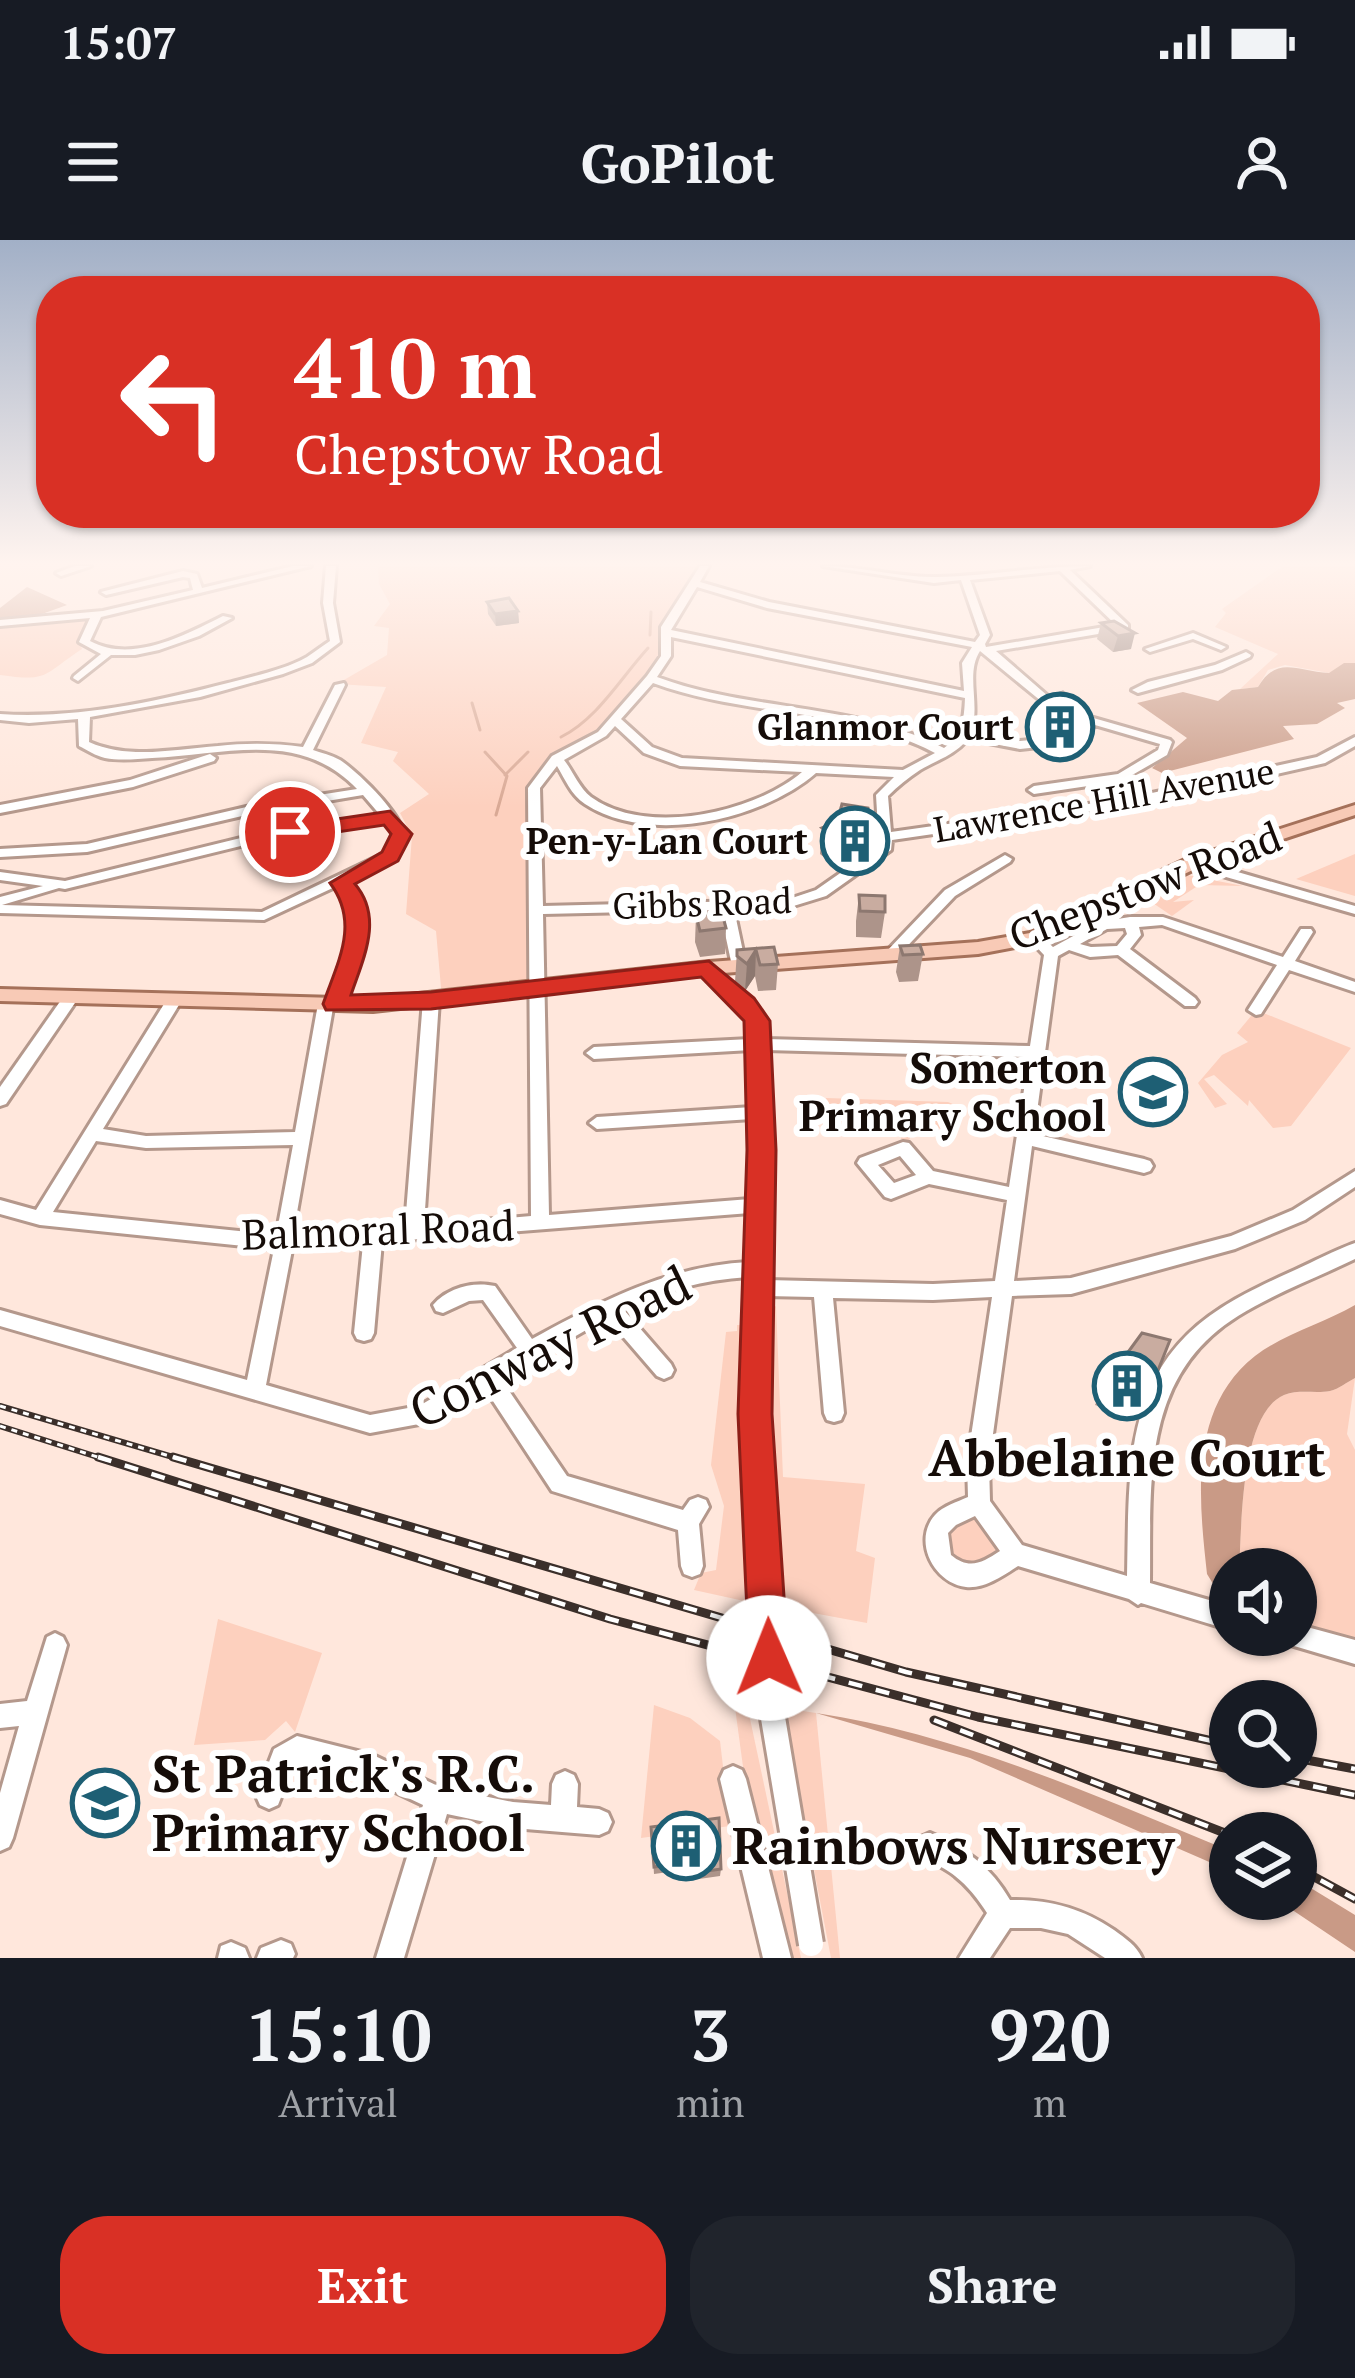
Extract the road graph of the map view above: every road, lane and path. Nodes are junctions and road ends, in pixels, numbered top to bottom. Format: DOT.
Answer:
graph roads {
  1 [pos="94,646"];
  2 [pos="148,646"];
  3 [pos="331,646"];
  4 [pos="665,646"];
  5 [pos="732,646"];
  6 [pos="976,646"];
  7 [pos="994,646"];
  8 [pos="1147,646"];
  9 [pos="1159,646"];
  10 [pos="982,648"];
  11 [pos="1150,649"];
  12 [pos="109,652"];
  13 [pos="1246,655"];
  14 [pos="1161,658"];
  15 [pos="78,678"];
  16 [pos="651,678"];
  17 [pos="147,685"];
  18 [pos="340,685"];
  19 [pos="1138,690"];
  20 [pos="971,696"];
  21 [pos="147,702"];
  22 [pos="84,716"];
  23 [pos="0,717"];
  24 [pos="616,720"];
  25 [pos="1093,720"];
  26 [pos="968,735"];
  27 [pos="1355,741"];
  28 [pos="221,752"];
  29 [pos="306,752"];
  30 [pos="947,754"];
  31 [pos="556,759"];
  32 [pos="811,771"];
  33 [pos="906,775"];
  34 [pos="1121,777"];
  35 [pos="1034,790"];
  36 [pos="366,791"];
  37 [pos="1123,803"];
  38 [pos="0,808"];
  39 [pos="1355,810"];
  40 [pos="390,818"];
  41 [pos="887,837"];
  42 [pos="0,853"];
  43 [pos="1005,860"];
  44 [pos="1193,863"];
  45 [pos="0,877"];
  46 [pos="341,883"];
  47 [pos="65,885"];
  48 [pos="0,905"];
  49 [pos="727,909"];
  50 [pos="534,910"];
  51 [pos="1355,910"];
  52 [pos="1130,921"];
  53 [pos="1306,932"];
  54 [pos="1035,938"];
  55 [pos="1059,950"];
  56 [pos="1121,950"];
  57 [pos="890,956"];
  58 [pos="1289,963"];
  59 [pos="739,966"];
  60 [pos="709,968"];
  61 [pos="1355,986"];
  62 [pos="534,988"];
  63 [pos="0,995"];
  64 [pos="71,998"];
  65 [pos="174,1000"];
  66 [pos="431,1000"];
  67 [pos="1190,1002"];
  68 [pos="331,1004"];
  69 [pos="1256,1010"];
  70 [pos="759,1044"];
  71 [pos="1038,1052"];
  72 [pos="593,1053"];
  73 [pos="0,1100"];
  74 [pos="761,1112"];
  75 [pos="597,1123"];
  76 [pos="95,1134"];
  77 [pos="303,1138"];
  78 [pos="1025,1138"];
  79 [pos="1144,1166"];
  80 [pos="928,1177"];
  81 [pos="1355,1178"];
  82 [pos="1016,1195"];
  83 [pos="758,1205"];
  84 [pos="0,1207"];
  85 [pos="40,1218"];
  86 [pos="540,1223"];
  87 [pos="414,1233"];
  88 [pos="373,1236"];
  89 [pos="285,1237"];
  90 [pos="1355,1250"];
  91 [pos="754,1279"];
  92 [pos="823,1289"];
  93 [pos="1005,1290"];
  94 [pos="443,1305"];
  95 [pos="611,1310"];
  96 [pos="0,1318"];
  97 [pos="364,1333"];
  98 [pos="531,1353"];
  99 [pos="664,1370"];
  100 [pos="489,1378"];
  101 [pos="255,1390"];
  102 [pos="834,1413"];
  103 [pos="979,1504"];
  104 [pos="1016,1554"];
  105 [pos="692,1566"];
  106 [pos="1138,1593"];
  107 [pos="1209,1612"];
  108 [pos="1317,1642"];
  109 [pos="55,1645"];
  110 [pos="1355,1652"];
  111 [pos="35,1712"];
  112 [pos="0,1716"];
  113 [pos="733,1779"];
  114 [pos="565,1784"];
  115 [pos="269,1796"];
  116 [pos="438,1799"];
  117 [pos="563,1820"];
  118 [pos="599,1822"];
  119 [pos="0,1838"];
  120 [pos="930,1846"];
  121 [pos="1003,1914"];
  122 [pos="813,1951"];
  123 [pos="390,1958"];
  124 [pos="777,1958"];
  125 [pos="974,1958"];
  126 [pos="1127,1958"];
  1 -- 12 [label="street"];
  2 -- 12 [label="street"];
  3 -- 21 [label="street"];
  4 -- 16 [label="street"];
  5 -- 20 [label="street"];
  6 -- 10 [label="street"];
  7 -- 10 [label="street"];
  8 -- 11 [label="street"];
  9 -- 11 [label="street"];
  10 -- 20 [label="street"];
  10 -- 25 [label="street"];
  11 -- 14 [label="street"];
  12 -- 15 [label="street"];
  13 -- 19 [label="street"];
  16 -- 24 [label="street"];
  16 -- 30 [label="street"];
  17 -- 21 [label="street"];
  18 -- 29 [label="street"];
  20 -- 26 [label="street"];
  21 -- 22 [label="street"];
  22 -- 23 [label="street"];
  22 -- 28 [label="street"];
  24 -- 31 [label="street"];
  24 -- 32 [label="street"];
  25 -- 26 [label="street"];
  25 -- 34 [label="street"];
  26 -- 30 [label="street"];
  27 -- 37 [label="street, Lawrence Hill Avenue"];
  28 -- 29 [label="street"];
  28 -- 38 [label="street"];
  29 -- 36 [label="street"];
  30 -- 33 [label="street"];
  31 -- 32 [label="street"];
  31 -- 50 [label="street"];
  32 -- 33 [label="street"];
  33 -- 41 [label="street"];
  34 -- 35 [label="street"];
  34 -- 37 [label="street"];
  36 -- 40 [label="street"];
  36 -- 42 [label="street"];
  37 -- 41 [label="street, Lawrence Hill Avenue"];
  39 -- 44 [label="main road, Chepstow Road"];
  40 -- 46 [label="street"];
  40 -- 47 [label="street"];
  41 -- 49 [label="street, Gibbs Road"];
  43 -- 57 [label="street"];
  44 -- 51 [label="street"];
  44 -- 54 [label="main road, Chepstow Road"];
  45 -- 47 [label="street"];
  46 -- 48 [label="street"];
  46 -- 68 [label="street"];
  47 -- 48 [label="street"];
  49 -- 50 [label="street, Gibbs Road"];
  49 -- 59 [label="street"];
  50 -- 62 [label="street"];
  52 -- 55 [label="street"];
  52 -- 56 [label="street"];
  52 -- 58 [label="street"];
  53 -- 58 [label="street"];
  54 -- 55 [label="street"];
  54 -- 57 [label="main road, Chepstow Road"];
  55 -- 56 [label="street"];
  55 -- 71 [label="street"];
  56 -- 67 [label="street"];
  57 -- 59 [label="main road, Chepstow Road"];
  58 -- 61 [label="street"];
  58 -- 69 [label="street"];
  59 -- 60 [label="main road, Chepstow Road"];
  60 -- 62 [label="main road, Chepstow Road"];
  60 -- 70 [label="street"];
  62 -- 66 [label="main road, Chepstow Road"];
  62 -- 86 [label="street"];
  63 -- 64 [label="main road, Chepstow Road"];
  64 -- 65 [label="main road, Chepstow Road"];
  64 -- 73 [label="street"];
  65 -- 68 [label="main road, Chepstow Road"];
  65 -- 76 [label="street"];
  66 -- 68 [label="main road, Chepstow Road"];
  66 -- 87 [label="street"];
  68 -- 77 [label="street"];
  70 -- 71 [label="street"];
  70 -- 72 [label="street"];
  70 -- 74 [label="street"];
  71 -- 78 [label="street"];
  74 -- 75 [label="street"];
  74 -- 83 [label="street"];
  76 -- 77 [label="street"];
  76 -- 85 [label="street"];
  77 -- 89 [label="street"];
  78 -- 79 [label="street"];
  78 -- 82 [label="street"];
  80 -- 82 [label="street"];
  81 -- 93 [label="street, Conway Road"];
  82 -- 93 [label="street"];
  83 -- 86 [label="street, Balmoral Road"];
  83 -- 91 [label="street"];
  84 -- 85 [label="street, Balmoral Road"];
  85 -- 89 [label="street, Balmoral Road"];
  86 -- 87 [label="street, Balmoral Road"];
  87 -- 88 [label="street, Balmoral Road"];
  88 -- 89 [label="street, Balmoral Road"];
  88 -- 97 [label="street"];
  89 -- 101 [label="street"];
  90 -- 106 [label="street"];
  91 -- 92 [label="street, Conway Road"];
  91 -- 95 [label="street, Conway Road"];
  91 -- 122 [label="street, bridge"];
  92 -- 93 [label="street, Conway Road"];
  92 -- 102 [label="street"];
  93 -- 103 [label="street"];
  94 -- 98 [label="street"];
  95 -- 98 [label="street, Conway Road"];
  95 -- 99 [label="street"];
  96 -- 101 [label="street, Conway Road"];
  98 -- 100 [label="street, Conway Road"];
  100 -- 101 [label="street, Conway Road"];
  100 -- 105 [label="street"];
  103 -- 104 [label="street"];
  103 -- 104 [label="street"];
  104 -- 106 [label="street"];
  106 -- 107 [label="street"];
  108 -- 110 [label="street"];
  109 -- 111 [label="street"];
  111 -- 112 [label="street"];
  111 -- 119 [label="street"];
  113 -- 124 [label="street"];
  114 -- 117 [label="street"];
  115 -- 116 [label="street"];
  116 -- 117 [label="street"];
  116 -- 123 [label="street"];
  117 -- 118 [label="street"];
  120 -- 121 [label="street"];
  121 -- 125 [label="street"];
  121 -- 126 [label="street"];
}
